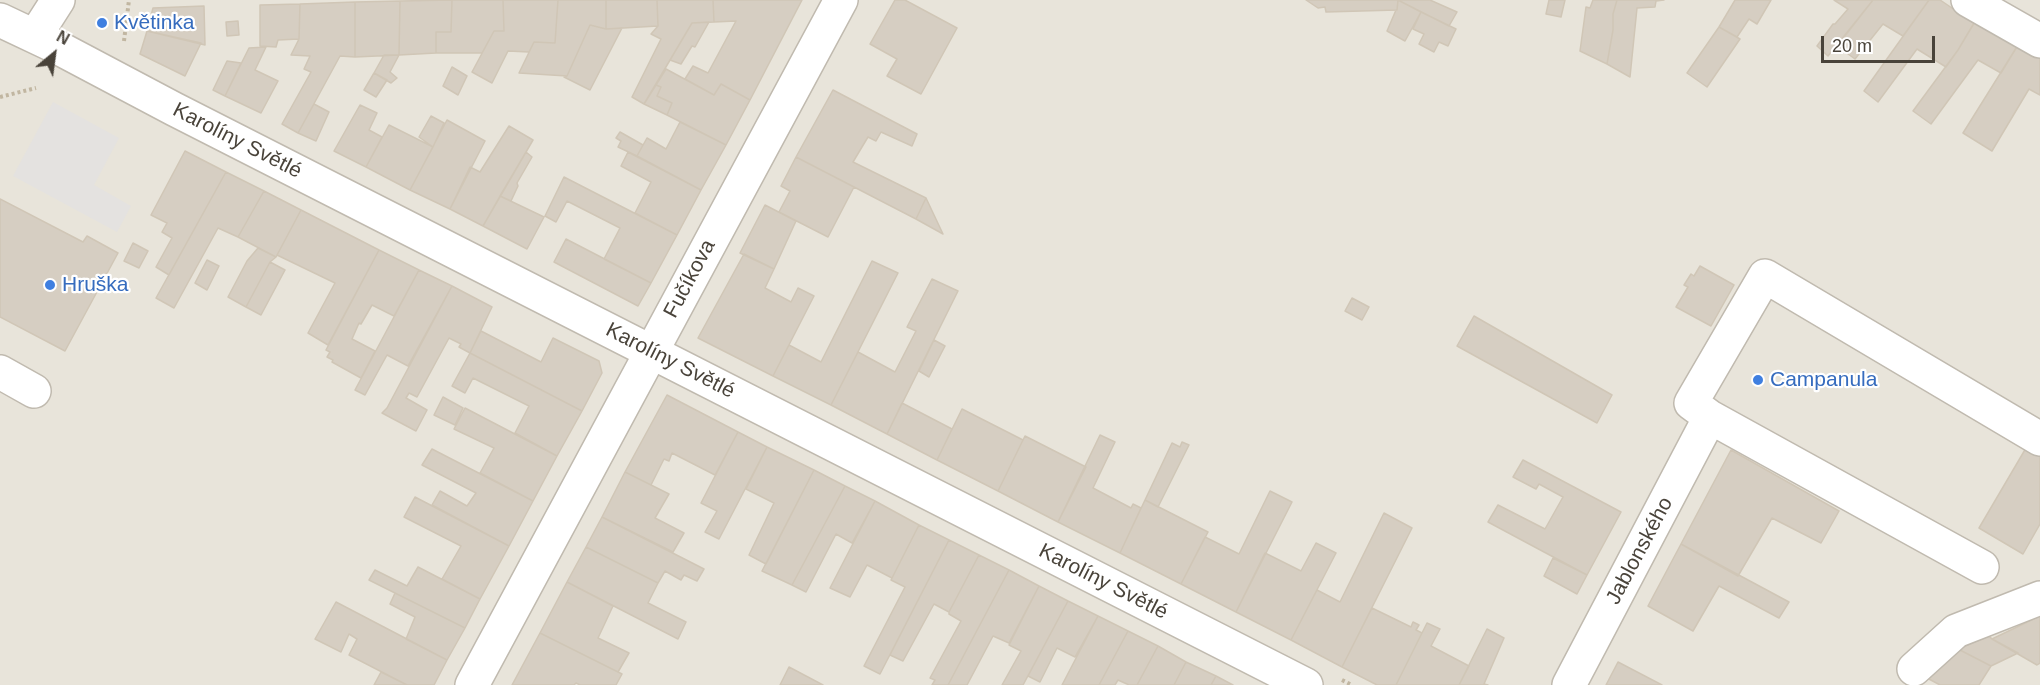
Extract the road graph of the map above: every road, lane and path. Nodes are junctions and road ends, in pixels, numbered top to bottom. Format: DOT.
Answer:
graph roads {
  1 [pos="58,0"];
  2 [pos="129,0"];
  3 [pos="841,0"];
  4 [pos="1968,0"];
  5 [pos="0,20"];
  6 [pos="35,36"];
  7 [pos="2040,41"];
  8 [pos="123,47"];
  9 [pos="36,88"];
  10 [pos="0,97"];
  11 [pos="651,351"];
  12 [pos="0,372"];
  13 [pos="34,391"];
  14 [pos="1710,417"];
  15 [pos="2040,440"];
  16 [pos="1982,567"];
  17 [pos="2040,598"];
  18 [pos="1914,669"];
  19 [pos="1341,680"];
  20 [pos="472,685"];
  21 [pos="1306,685"];
  22 [pos="1352,685"];
  23 [pos="1569,685"];
  1 -- 6 [label="street"];
  2 -- 8 [label="path"];
  3 -- 11 [label="street, Fučíkova"];
  4 -- 7 [label="street"];
  5 -- 6 [label="street, Karolíny Světlé"];
  6 -- 11 [label="street, Karolíny Světlé"];
  9 -- 10 [label="path"];
  11 -- 20 [label="street, Fučíkova"];
  11 -- 21 [label="street, Karolíny Světlé"];
  12 -- 13 [label="street"];
  14 -- 15 [label="street"];
  14 -- 16 [label="street"];
  14 -- 23 [label="street, Jablonského"];
  17 -- 18 [label="street"];
  19 -- 22 [label="path"];
}
